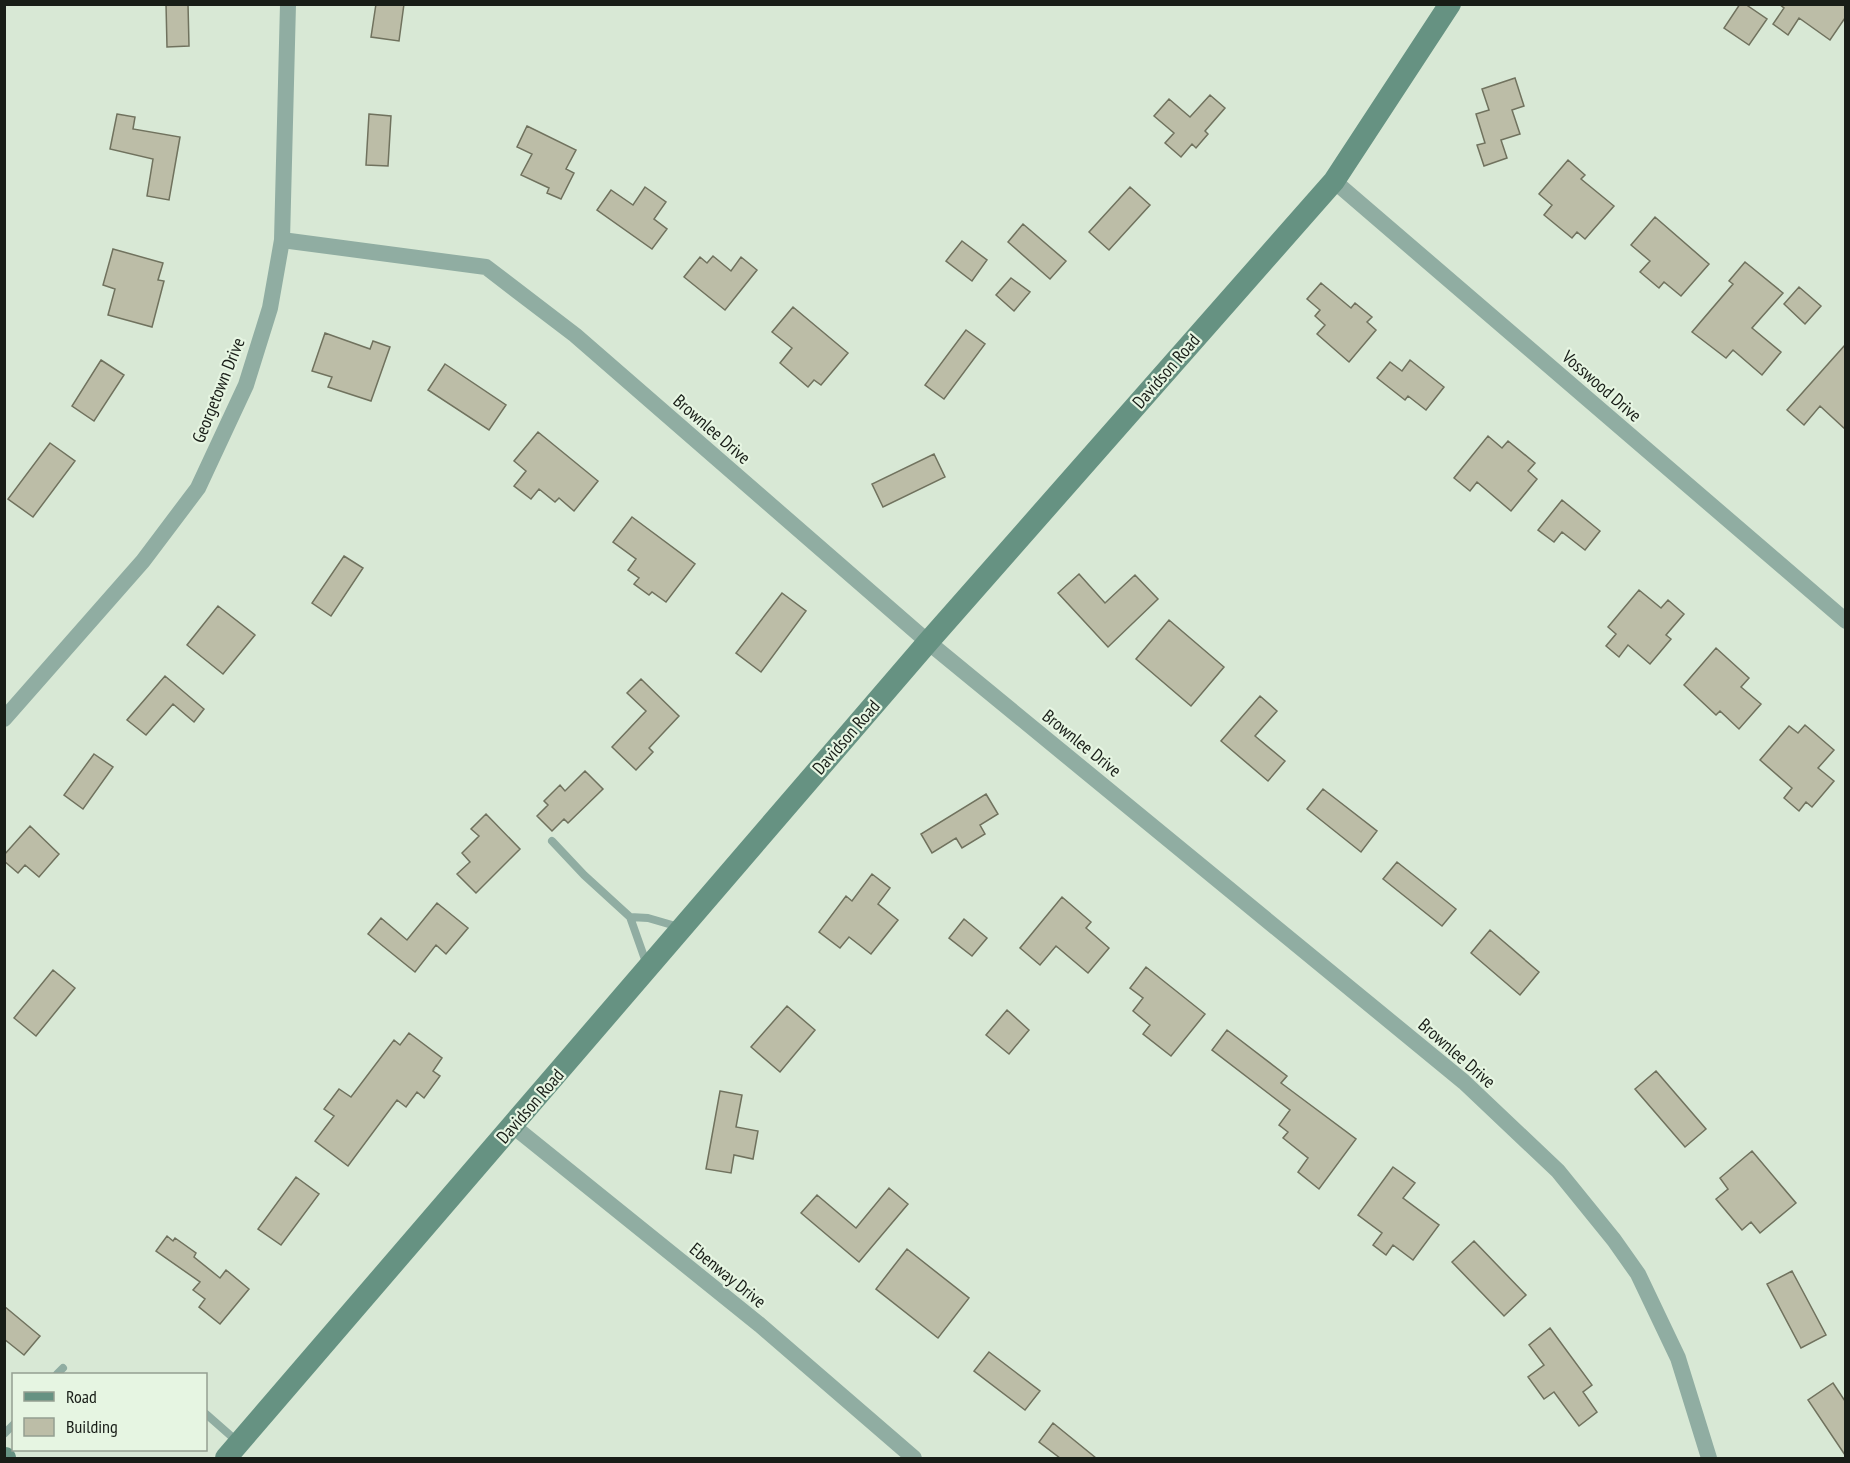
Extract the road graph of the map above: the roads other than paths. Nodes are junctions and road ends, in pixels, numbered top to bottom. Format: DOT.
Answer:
graph roads {
  1 [pos="288,4"];
  2 [pos="1450,4"];
  3 [pos="1334,181"];
  4 [pos="282,240"];
  5 [pos="1845,621"];
  6 [pos="928,642"];
  7 [pos="4,719"];
  8 [pos="552,841"];
  9 [pos="630,917"];
  10 [pos="683,928"];
  11 [pos="648,968"];
  12 [pos="513,1126"];
  13 [pos="207,1415"];
  14 [pos="233,1451"];
  15 [pos="914,1458"];
  16 [pos="1709,1458"];
  1 -- 4 [label="street, Georgetown Drive"];
  2 -- 3 [label="street, Davidson Road"];
  3 -- 5 [label="street, Vosswood Drive"];
  3 -- 6 [label="street, Davidson Road"];
  4 -- 6 [label="street, Brownlee Drive"];
  4 -- 7 [label="street, Georgetown Drive"];
  6 -- 10 [label="street, Davidson Road"];
  6 -- 16 [label="street, Brownlee Drive"];
  8 -- 9 [label="lane"];
  9 -- 10 [label="lane"];
  9 -- 11 [label="lane"];
  10 -- 11 [label="street, Davidson Road"];
  11 -- 12 [label="street, Davidson Road"];
  12 -- 14 [label="street, Davidson Road"];
  12 -- 15 [label="street, Ebenway Drive"];
  13 -- 14 [label="lane"];
}
